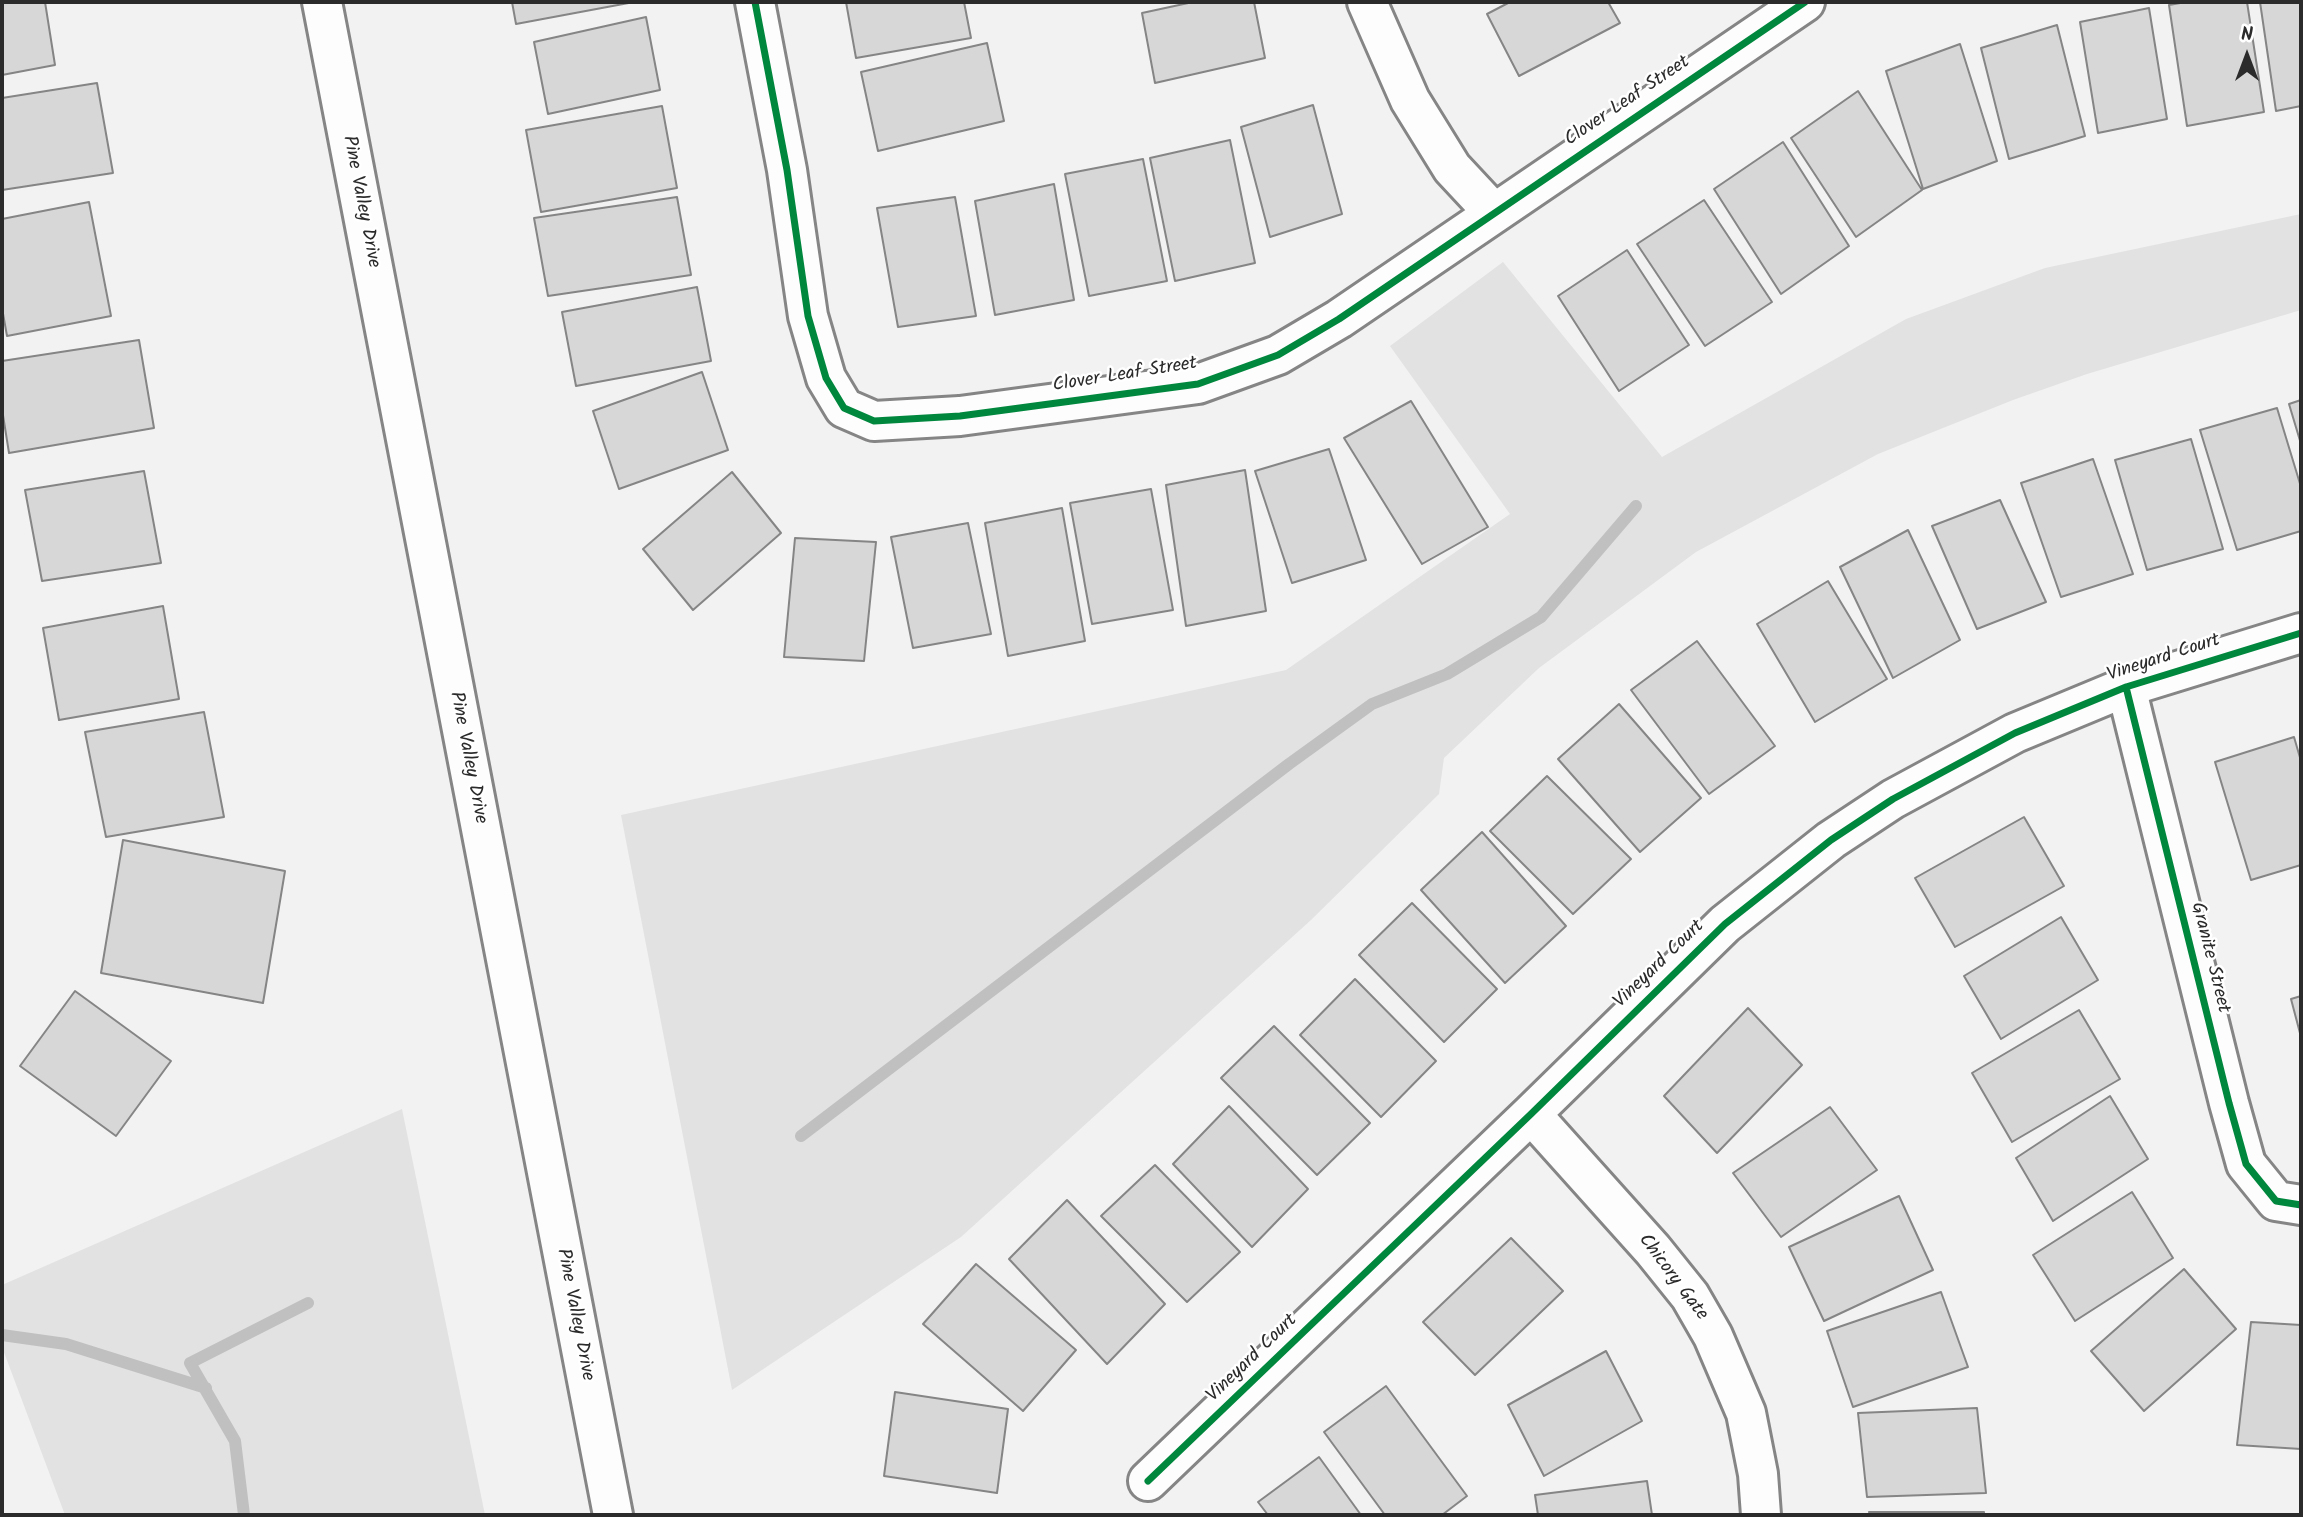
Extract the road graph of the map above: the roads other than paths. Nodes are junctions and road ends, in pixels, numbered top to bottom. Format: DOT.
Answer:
graph roads {
  1 [pos="322,2"];
  2 [pos="755,2"];
  3 [pos="1367,2"];
  4 [pos="1805,2"];
  5 [pos="1493,212"];
  6 [pos="2301,633"];
  7 [pos="2126,687"];
  8 [pos="1531,1114"];
  9 [pos="2301,1205"];
  10 [pos="1149,1481"];
  11 [pos="612,1515"];
  12 [pos="1761,1515"];
  1 -- 11 [label="street, Pine Valley Drive"];
  2 -- 5 [label="street, Clover Leaf Street"];
  3 -- 5 [label="street"];
  4 -- 5 [label="street, Clover Leaf Street"];
  6 -- 7 [label="street, Vineyard Court"];
  7 -- 8 [label="street, Vineyard Court"];
  7 -- 9 [label="street, Granite Street"];
  8 -- 10 [label="street, Vineyard Court"];
  8 -- 12 [label="street, Chicory Gate"];
}
